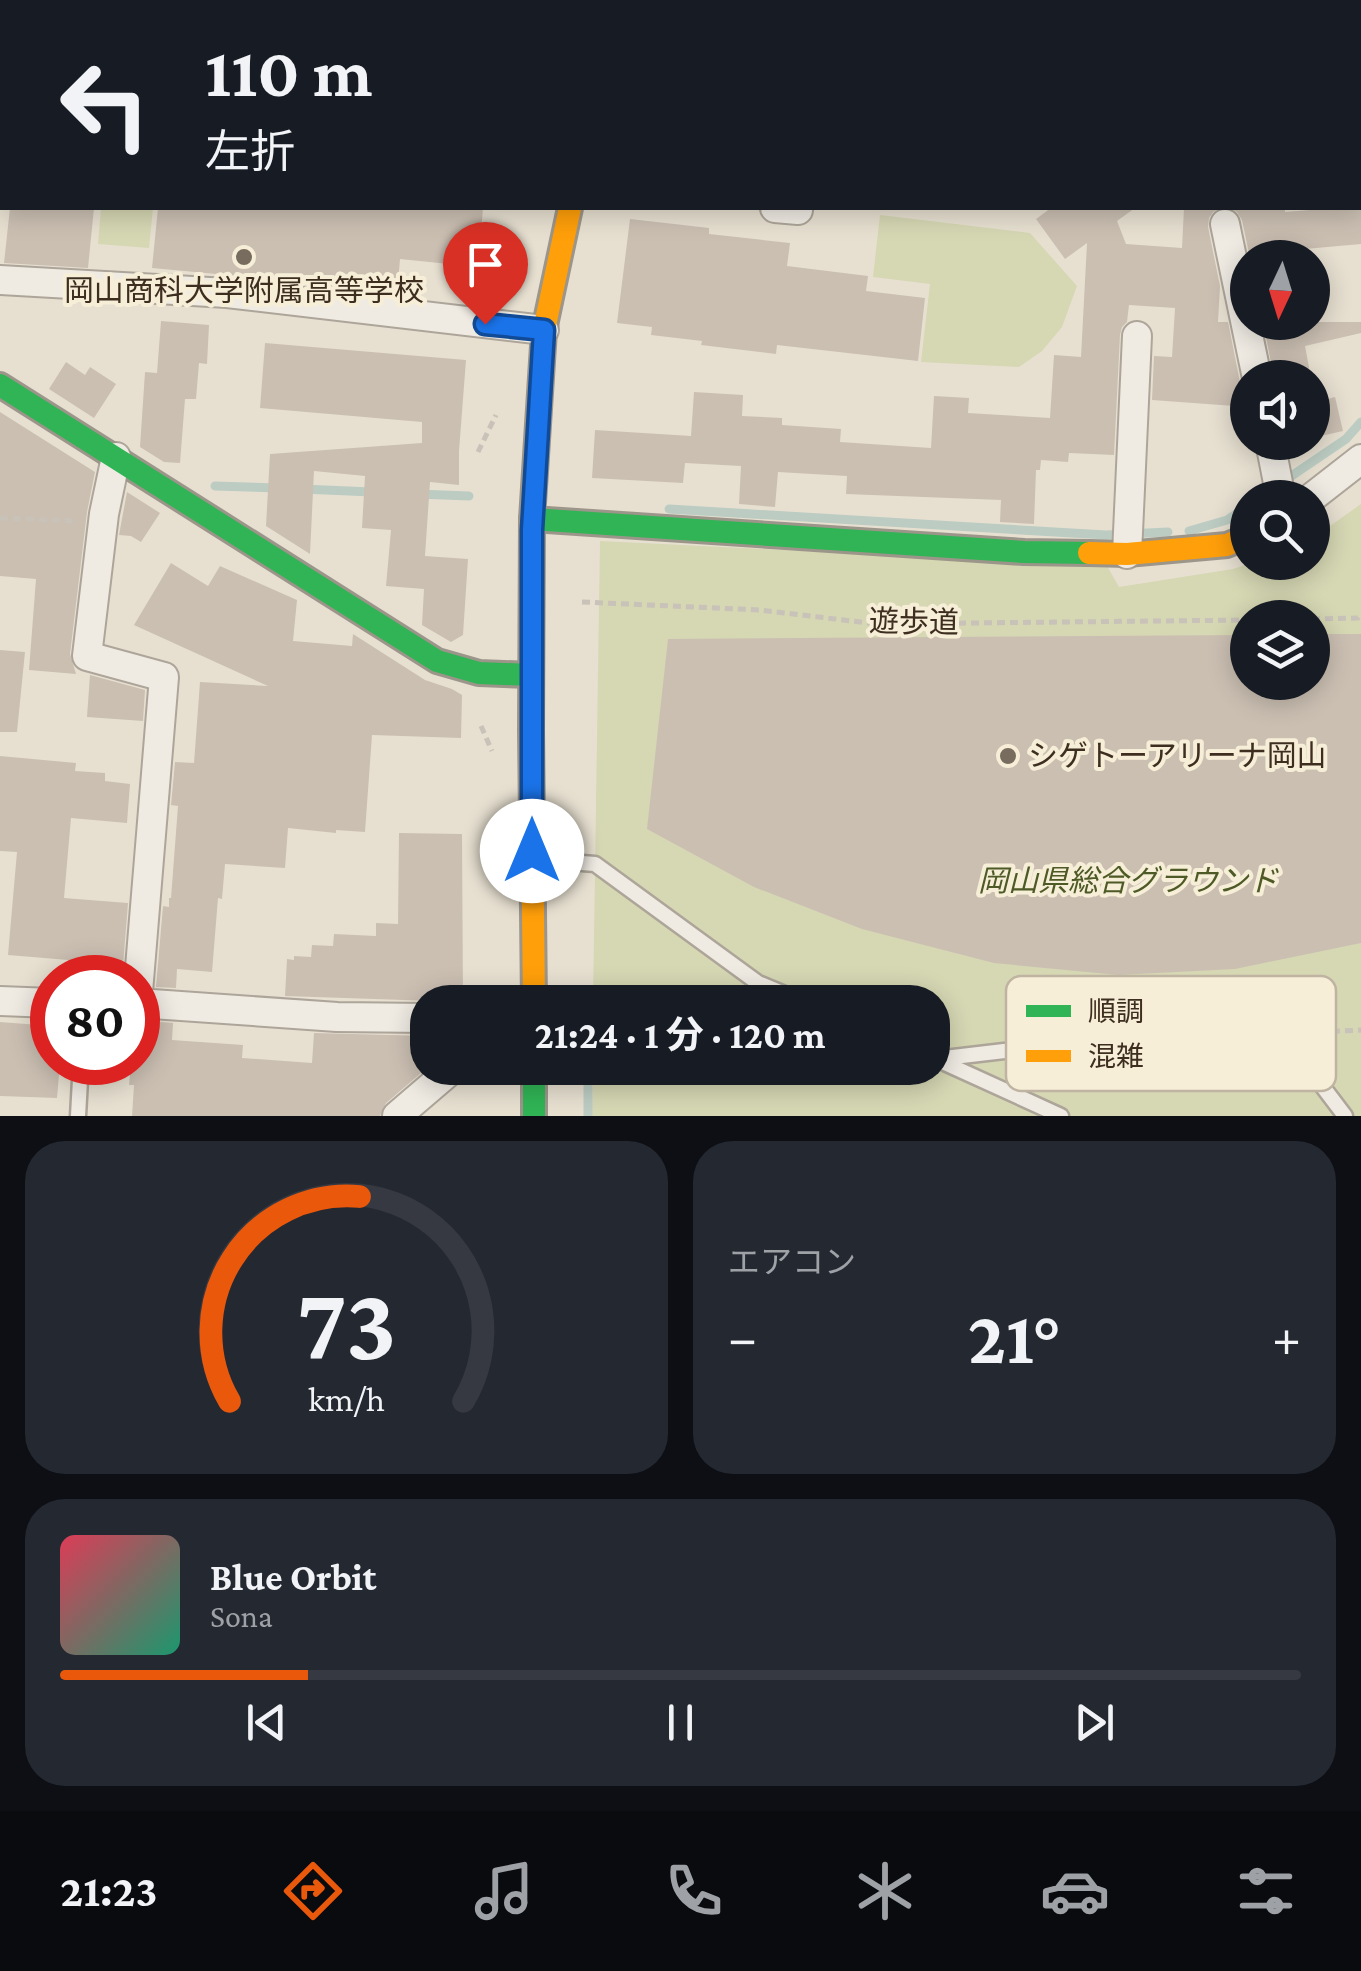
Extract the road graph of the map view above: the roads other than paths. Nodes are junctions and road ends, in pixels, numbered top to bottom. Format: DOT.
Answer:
graph roads {
  1 [pos="570,210"];
  2 [pos="1224,224"];
  3 [pos="0,280"];
  4 [pos="544,330"];
  5 [pos="1136,336"];
  6 [pos="1253,360"];
  7 [pos="0,385"];
  8 [pos="116,457"];
  9 [pos="1361,458"];
  10 [pos="1330,483"];
  11 [pos="532,519"];
  12 [pos="1128,539"];
  13 [pos="1230,544"];
  14 [pos="531,675"];
  15 [pos="582,864"];
  16 [pos="141,955"];
  17 [pos="534,985"];
  18 [pos="763,985"];
  19 [pos="0,1001"];
  20 [pos="30,1002"];
  21 [pos="160,1004"];
  22 [pos="410,1018"];
  23 [pos="1006,1051"];
  24 [pos="950,1057"];
  25 [pos="950,1066"];
  26 [pos="80,1085"];
  27 [pos="434,1085"];
  28 [pos="534,1085"];
  29 [pos="1326,1091"];
  30 [pos="78,1116"];
  31 [pos="397,1116"];
  32 [pos="534,1116"];
  33 [pos="1060,1116"];
  34 [pos="1346,1116"];
  1 -- 4 [label="main road"];
  2 -- 6 [label="street"];
  3 -- 4 [label="street"];
  4 -- 11 [label="main road"];
  5 -- 12 [label="street"];
  7 -- 8 [label="main road"];
  8 -- 14 [label="main road"];
  8 -- 16 [label="street"];
  9 -- 10 [label="street"];
  11 -- 12 [label="main road"];
  11 -- 14 [label="main road"];
  12 -- 13 [label="main road"];
  14 -- 17 [label="main road"];
  15 -- 18 [label="lane"];
  19 -- 20 [label="street"];
  21 -- 22 [label="street"];
  23 -- 24 [label="lane"];
  25 -- 33 [label="lane"];
  26 -- 30 [label="lane"];
  27 -- 31 [label="street"];
  28 -- 32 [label="main road"];
  29 -- 34 [label="lane"];
}
